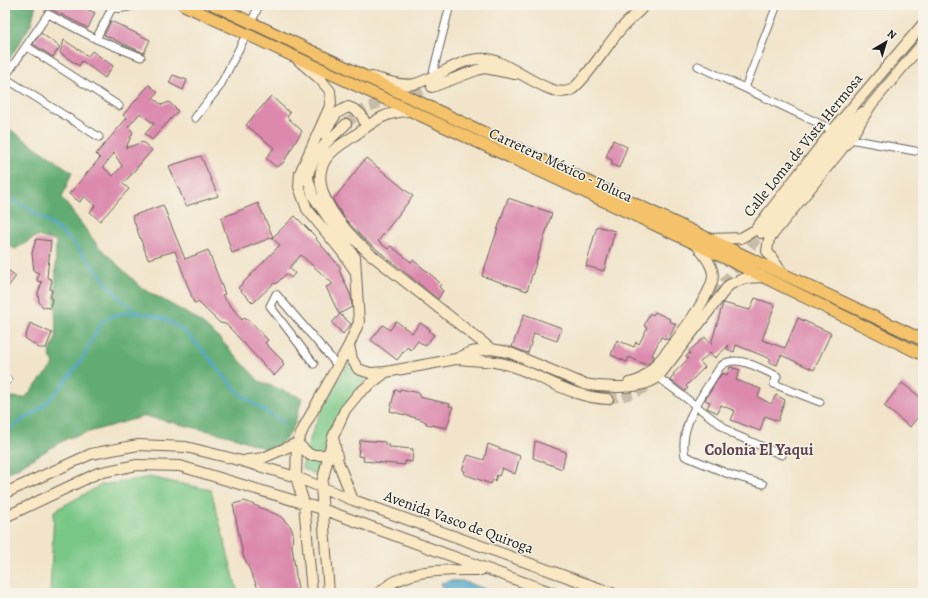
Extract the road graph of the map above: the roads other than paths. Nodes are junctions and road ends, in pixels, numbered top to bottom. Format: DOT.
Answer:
graph roads {
  1 [pos="135,5"];
  2 [pos="184,5"];
  3 [pos="214,5"];
  4 [pos="259,5"];
  5 [pos="450,5"];
  6 [pos="650,5"];
  7 [pos="777,5"];
  8 [pos="110,7"];
  9 [pos="642,8"];
  10 [pos="252,23"];
  11 [pos="923,24"];
  12 [pos="246,35"];
  13 [pos="96,39"];
  14 [pos="923,44"];
  15 [pos="26,46"];
  16 [pos="141,57"];
  17 [pos="295,58"];
  18 [pos="698,66"];
  19 [pos="353,72"];
  20 [pos="432,76"];
  21 [pos="5,78"];
  22 [pos="528,79"];
  23 [pos="432,87"];
  24 [pos="745,88"];
  25 [pos="871,105"];
  26 [pos="119,106"];
  27 [pos="408,111"];
  28 [pos="195,118"];
  29 [pos="346,124"];
  30 [pos="366,127"];
  31 [pos="833,130"];
  32 [pos="99,136"];
  33 [pos="850,139"];
  34 [pos="308,151"];
  35 [pos="916,151"];
  36 [pos="761,234"];
  37 [pos="707,239"];
  38 [pos="696,244"];
  39 [pos="357,274"];
  40 [pos="785,276"];
  41 [pos="764,277"];
  42 [pos="712,285"];
  43 [pos="723,292"];
  44 [pos="923,340"];
  45 [pos="349,344"];
  46 [pos="491,349"];
  47 [pos="923,355"];
  48 [pos="456,359"];
  49 [pos="314,364"];
  50 [pos="338,366"];
  51 [pos="386,372"];
  52 [pos="654,374"];
  53 [pos="608,399"];
  54 [pos="820,402"];
  55 [pos="696,407"];
  56 [pos="333,437"];
  57 [pos="297,443"];
  58 [pos="330,453"];
  59 [pos="782,455"];
  60 [pos="242,461"];
  61 [pos="296,477"];
  62 [pos="763,484"];
  63 [pos="322,487"];
  64 [pos="5,493"];
  65 [pos="353,500"];
  66 [pos="304,503"];
  67 [pos="322,509"];
  68 [pos="5,517"];
  69 [pos="326,542"];
  70 [pos="307,544"];
  71 [pos="489,570"];
  72 [pos="312,593"];
  73 [pos="330,593"];
  74 [pos="379,593"];
  75 [pos="553,593"];
  76 [pos="612,593"];
  1 -- 8 [label="street"];
  2 -- 12 [label="main road, Carretera México - Toluca"];
  3 -- 10 [label="main road, Carretera México - Toluca"];
  4 -- 10 [label="street"];
  5 -- 20 [label="street"];
  6 -- 9 [label="street"];
  7 -- 24 [label="street"];
  8 -- 13 [label="street"];
  9 -- 22 [label="street"];
  10 -- 19 [label="main road, Carretera México - Toluca"];
  11 -- 31 [label="street, Calle Loma de Vista Hermosa"];
  12 -- 17 [label="main road, Carretera México - Toluca"];
  12 -- 28 [label="street"];
  13 -- 15 [label="street"];
  13 -- 16 [label="street"];
  14 -- 25 [label="street, Calle Loma de Vista Hermosa"];
  15 -- 21 [label="street"];
  15 -- 26 [label="street"];
  17 -- 27 [label="main road, Carretera México - Toluca"];
  17 -- 34 [label="street"];
  18 -- 24 [label="street"];
  19 -- 20 [label="street"];
  19 -- 37 [label="main road, Carretera México - Toluca"];
  20 -- 22 [label="street"];
  21 -- 32 [label="street"];
  22 -- 23 [label="street"];
  24 -- 31 [label="street"];
  25 -- 33 [label="street, Calle Loma de Vista Hermosa"];
  25 -- 36 [label="street"];
  27 -- 30 [label="street"];
  27 -- 38 [label="main road, Carretera México - Toluca"];
  29 -- 39 [label="street"];
  30 -- 34 [label="street"];
  30 -- 46 [label="street"];
  31 -- 36 [label="street, Calle Loma de Vista Hermosa"];
  33 -- 35 [label="street"];
  33 -- 36 [label="street, Calle Loma de Vista Hermosa"];
  34 -- 39 [label="street"];
  36 -- 37 [label="street, Calle Loma de Vista Hermosa"];
  36 -- 40 [label="street"];
  37 -- 40 [label="main road, Carretera México - Toluca"];
  38 -- 41 [label="main road, Carretera México - Toluca"];
  38 -- 42 [label="street"];
  39 -- 45 [label="street"];
  40 -- 44 [label="main road, Carretera México - Toluca"];
  41 -- 43 [label="street"];
  41 -- 47 [label="main road, Carretera México - Toluca"];
  42 -- 43 [label="street"];
  42 -- 52 [label="street"];
  43 -- 52 [label="street"];
  45 -- 50 [label="street"];
  45 -- 51 [label="street"];
  46 -- 48 [label="street"];
  46 -- 52 [label="street"];
  48 -- 51 [label="street"];
  48 -- 53 [label="street"];
  49 -- 50 [label="street"];
  50 -- 57 [label="street"];
  51 -- 56 [label="street"];
  52 -- 55 [label="street"];
  54 -- 55 [label="street"];
  55 -- 59 [label="street"];
  55 -- 62 [label="street"];
  56 -- 58 [label="street"];
  56 -- 65 [label="street"];
  57 -- 58 [label="street"];
  57 -- 60 [label="street"];
  57 -- 61 [label="street"];
  58 -- 63 [label="street"];
  60 -- 61 [label="street, Avenida Vasco de Quiroga"];
  60 -- 64 [label="street, Avenida Vasco de Quiroga"];
  61 -- 63 [label="street, Avenida Vasco de Quiroga"];
  61 -- 66 [label="street"];
  63 -- 65 [label="street, Avenida Vasco de Quiroga"];
  63 -- 67 [label="street"];
  65 -- 76 [label="street, Avenida Vasco de Quiroga"];
  66 -- 67 [label="street"];
  66 -- 68 [label="street"];
  66 -- 70 [label="street"];
  67 -- 69 [label="street"];
  67 -- 71 [label="street"];
  69 -- 70 [label="street"];
  69 -- 73 [label="street"];
  70 -- 72 [label="street"];
  71 -- 74 [label="street"];
  71 -- 75 [label="street"];
}
